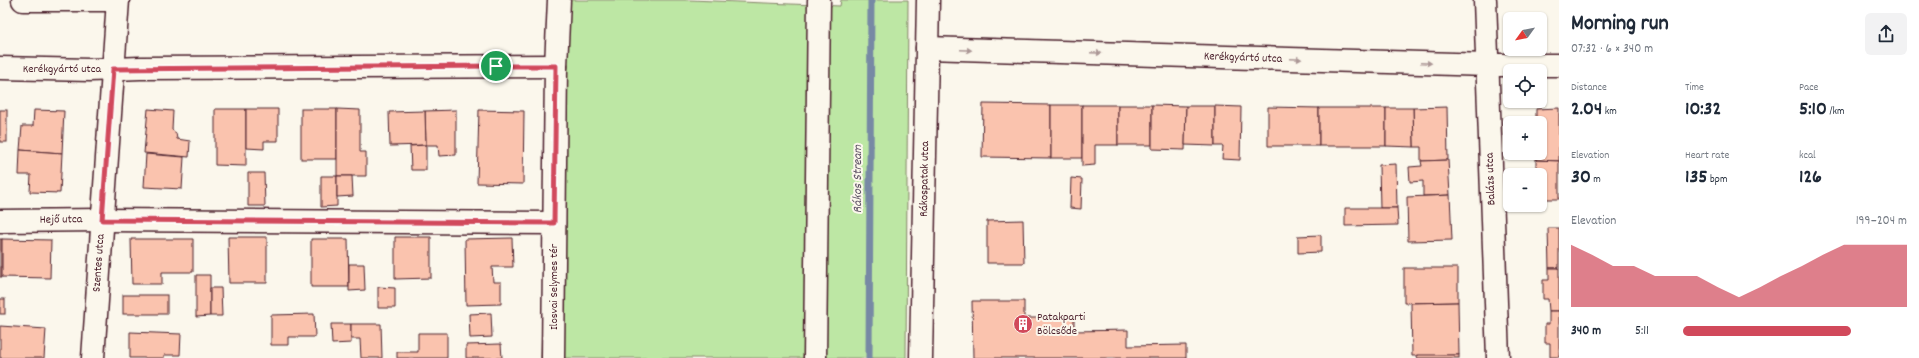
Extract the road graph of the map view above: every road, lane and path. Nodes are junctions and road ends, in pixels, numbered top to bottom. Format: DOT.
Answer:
graph roads {
  1 [pos="23,0"];
  2 [pos="104,0"];
  3 [pos="118,0"];
  4 [pos="559,0"];
  5 [pos="819,0"];
  6 [pos="928,0"];
  7 [pos="1485,0"];
  8 [pos="927,48"];
  9 [pos="1559,64"];
  10 [pos="1487,65"];
  11 [pos="556,66"];
  12 [pos="0,68"];
  13 [pos="113,69"];
  14 [pos="102,220"];
  15 [pos="0,221"];
  16 [pos="554,223"];
  17 [pos="93,358"];
  18 [pos="553,358"];
  19 [pos="815,358"];
  20 [pos="921,358"];
  21 [pos="1498,358"];
  1 -- 2 [label="street"];
  3 -- 13 [label="street, Szentes utca"];
  4 -- 11 [label="street, Ilosvai Selymes tér"];
  5 -- 19 [label="street"];
  6 -- 8 [label="street, Rákospatak utca"];
  7 -- 10 [label="street, Balázs utca"];
  8 -- 10 [label="street, Kerékgyártó utca, one-way"];
  8 -- 20 [label="street, Rákospatak utca"];
  9 -- 10 [label="street, Kerékgyártó utca"];
  10 -- 21 [label="street, Balázs utca"];
  11 -- 13 [label="street, Kerékgyártó utca"];
  11 -- 16 [label="street, Ilosvai Selymes tér"];
  12 -- 13 [label="street, Kerékgyártó utca"];
  13 -- 14 [label="street, Szentes utca"];
  14 -- 15 [label="street, Hejő utca"];
  14 -- 16 [label="street, Hejő utca"];
  14 -- 17 [label="street, Szentes utca"];
  16 -- 18 [label="street, Ilosvai Selymes tér"];
}
